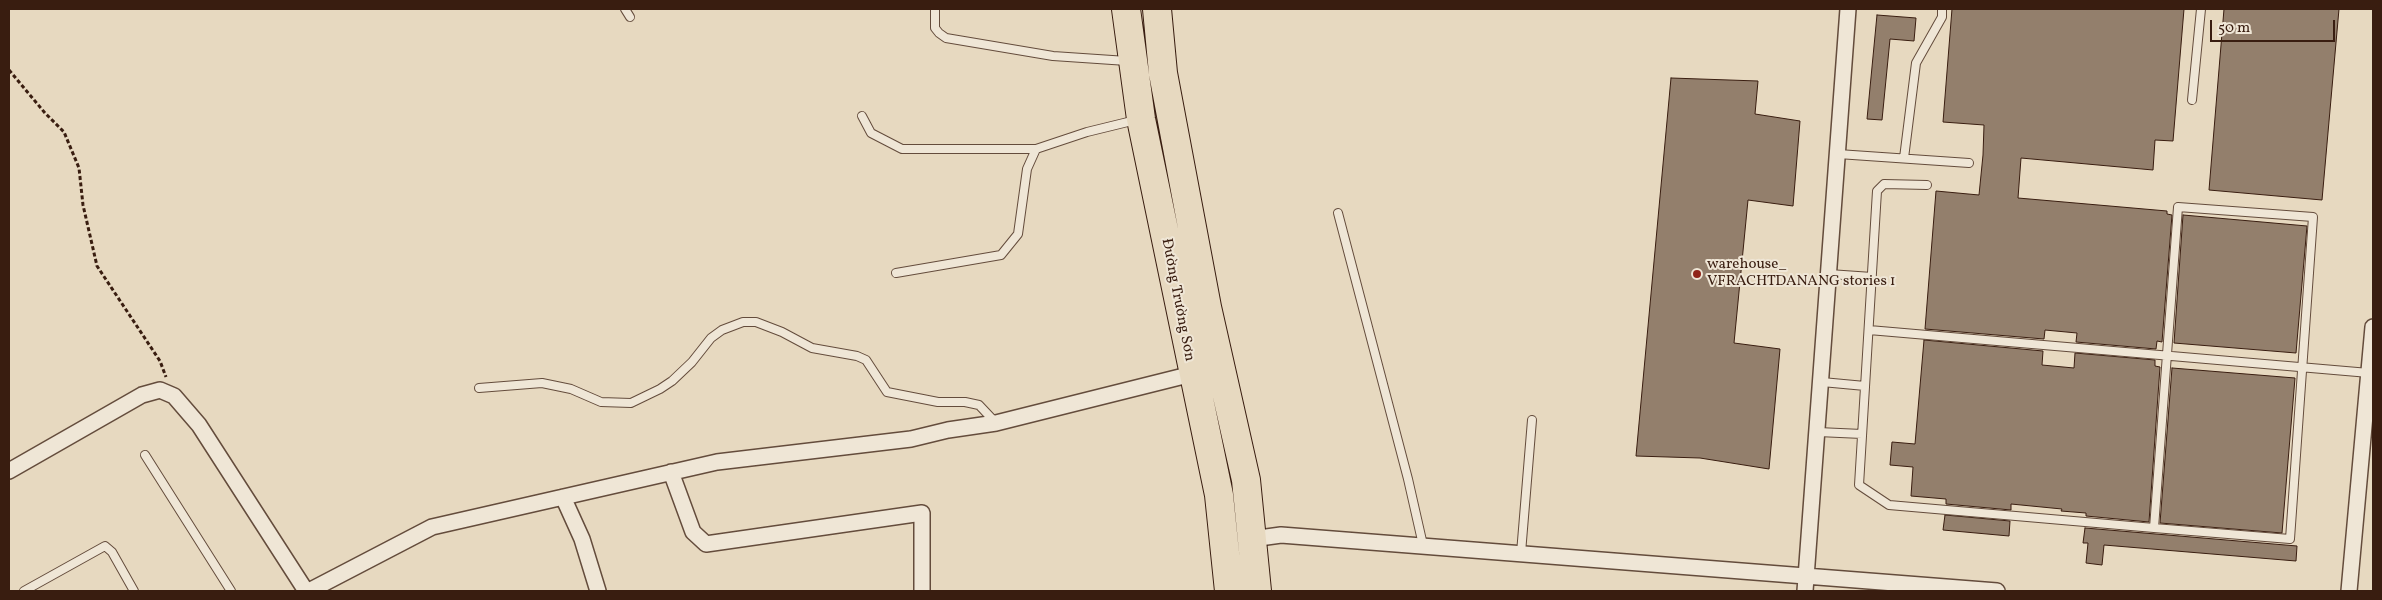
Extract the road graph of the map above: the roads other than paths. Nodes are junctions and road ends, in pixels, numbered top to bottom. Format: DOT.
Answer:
graph roads {
  1 [pos="625,9"];
  2 [pos="935,9"];
  3 [pos="1126,9"];
  4 [pos="1156,9"];
  5 [pos="1848,9"];
  6 [pos="1942,9"];
  7 [pos="2201,9"];
  8 [pos="630,17"];
  9 [pos="1132,62"];
  10 [pos="2192,100"];
  11 [pos="862,116"];
  12 [pos="1141,119"];
  13 [pos="1036,149"];
  14 [pos="1838,154"];
  15 [pos="1904,158"];
  16 [pos="1969,163"];
  17 [pos="1927,185"];
  18 [pos="1338,213"];
  19 [pos="896,273"];
  20 [pos="1829,274"];
  21 [pos="1872,277"];
  22 [pos="2373,327"];
  23 [pos="1868,330"];
  24 [pos="2167,355"];
  25 [pos="2304,367"];
  26 [pos="2369,373"];
  27 [pos="1192,374"];
  28 [pos="1822,382"];
  29 [pos="1865,386"];
  30 [pos="479,388"];
  31 [pos="1532,420"];
  32 [pos="996,424"];
  33 [pos="1818,432"];
  34 [pos="1862,434"];
  35 [pos="145,455"];
  36 [pos="9,471"];
  37 [pos="671,472"];
  38 [pos="563,497"];
  39 [pos="2154,528"];
  40 [pos="1252,539"];
  41 [pos="1422,545"];
  42 [pos="1521,553"];
  43 [pos="1807,575"];
  44 [pos="24,591"];
  45 [pos="134,591"];
  46 [pos="231,591"];
  47 [pos="308,591"];
  48 [pos="598,591"];
  49 [pos="922,591"];
  50 [pos="1229,591"];
  51 [pos="1257,591"];
  52 [pos="1805,591"];
  53 [pos="1997,591"];
  54 [pos="2349,591"];
  1 -- 8 [label="lane"];
  2 -- 9 [label="lane"];
  3 -- 9 [label="highway, Đường Trường Sơn"];
  4 -- 40 [label="highway, Đường Trường Sơn"];
  5 -- 14 [label="street"];
  6 -- 15 [label="lane"];
  7 -- 10 [label="lane"];
  9 -- 12 [label="highway, Đường Trường Sơn"];
  11 -- 13 [label="lane"];
  12 -- 13 [label="lane"];
  12 -- 27 [label="highway, Đường Trường Sơn"];
  13 -- 19 [label="lane"];
  14 -- 15 [label="lane"];
  14 -- 20 [label="street"];
  15 -- 16 [label="lane"];
  17 -- 21 [label="lane"];
  18 -- 41 [label="lane"];
  20 -- 21 [label="lane"];
  20 -- 28 [label="street"];
  21 -- 23 [label="lane"];
  22 -- 26 [label="street"];
  23 -- 24 [label="lane"];
  23 -- 29 [label="lane"];
  24 -- 25 [label="lane"];
  24 -- 25 [label="lane"];
  24 -- 39 [label="lane"];
  25 -- 26 [label="lane"];
  25 -- 39 [label="lane"];
  26 -- 54 [label="street"];
  27 -- 32 [label="street"];
  27 -- 50 [label="highway, Đường Trường Sơn"];
  28 -- 29 [label="lane"];
  28 -- 33 [label="street"];
  29 -- 34 [label="lane"];
  30 -- 32 [label="lane"];
  31 -- 42 [label="lane"];
  32 -- 37 [label="street"];
  33 -- 34 [label="lane"];
  33 -- 43 [label="street"];
  34 -- 39 [label="lane"];
  35 -- 46 [label="lane"];
  36 -- 47 [label="street"];
  37 -- 38 [label="street"];
  37 -- 49 [label="street"];
  38 -- 47 [label="street"];
  38 -- 48 [label="street"];
  40 -- 41 [label="street"];
  40 -- 51 [label="highway, Đường Trường Sơn"];
  41 -- 42 [label="street"];
  42 -- 43 [label="street"];
  43 -- 52 [label="street"];
  43 -- 53 [label="street"];
  44 -- 45 [label="lane"];
}
